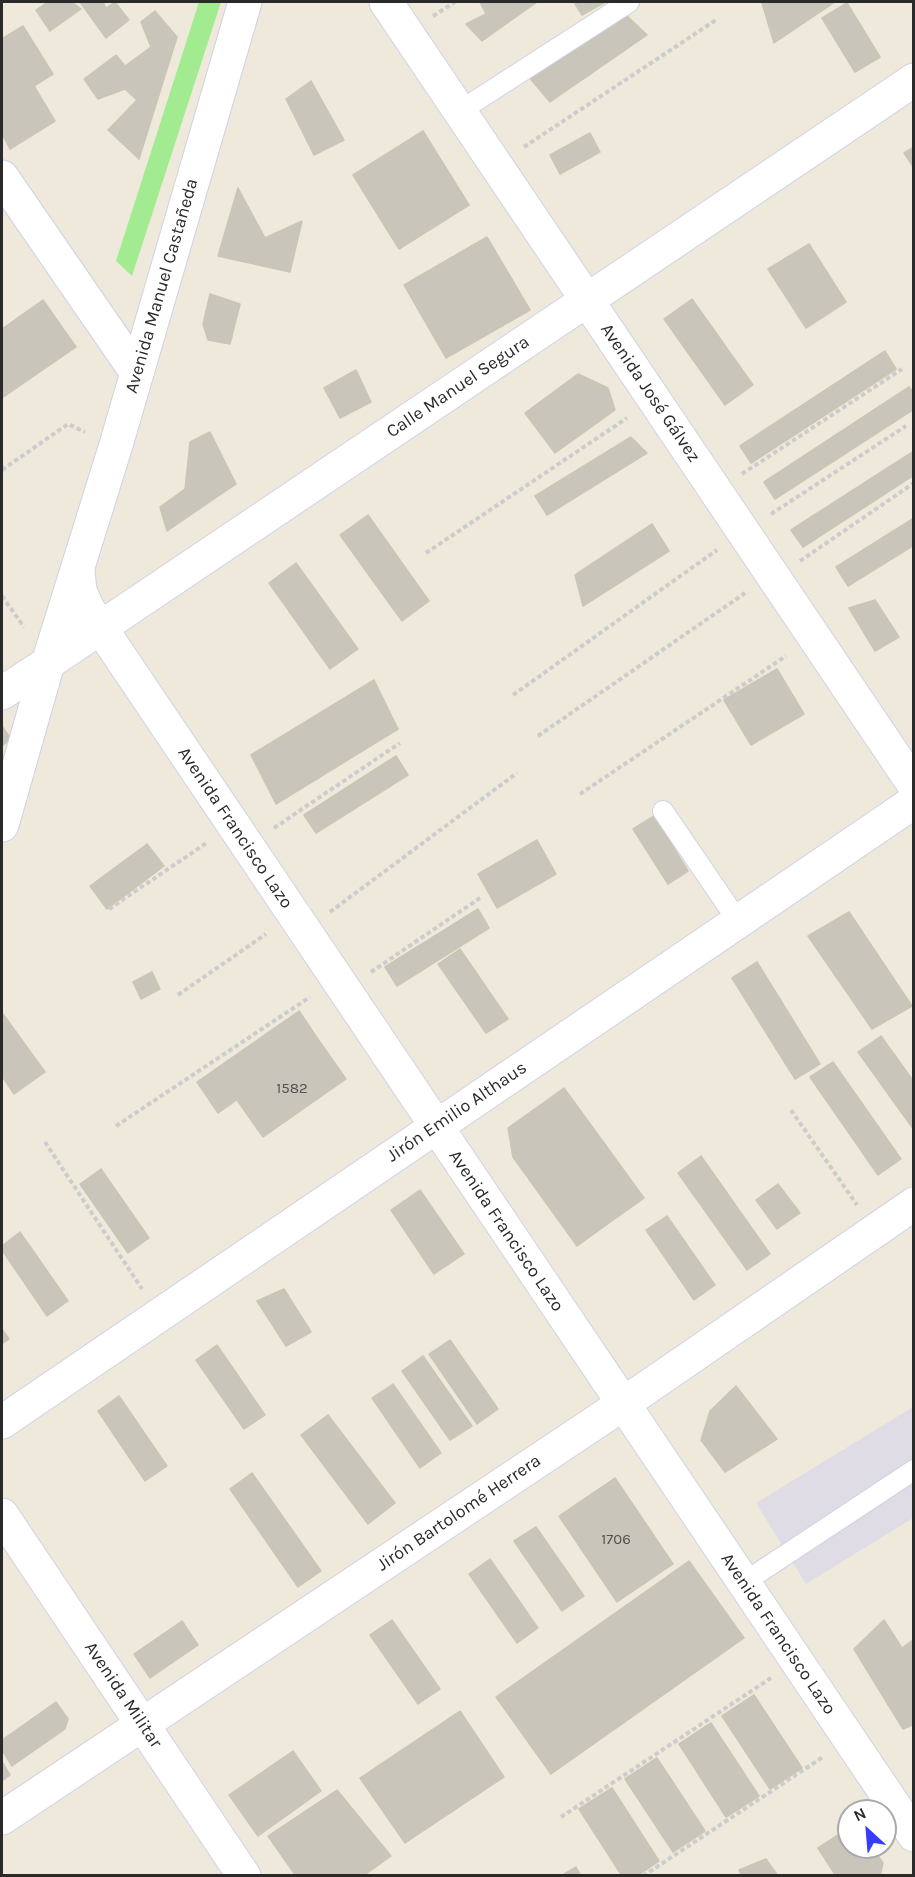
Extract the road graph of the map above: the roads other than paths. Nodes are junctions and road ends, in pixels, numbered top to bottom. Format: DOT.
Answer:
graph roads {
  1 [pos="245,2"];
  2 [pos="387,2"];
  3 [pos="629,2"];
  4 [pos="914,80"];
  5 [pos="460,111"];
  6 [pos="2,177"];
  7 [pos="588,301"];
  8 [pos="137,373"];
  9 [pos="78,571"];
  10 [pos="99,626"];
  11 [pos="48,663"];
  12 [pos="2,693"];
  13 [pos="914,785"];
  14 [pos="914,802"];
  15 [pos="663,812"];
  16 [pos="2,825"];
  17 [pos="738,921"];
  18 [pos="436,1126"];
  19 [pos="914,1204"];
  20 [pos="623,1404"];
  21 [pos="2,1422"];
  22 [pos="914,1470"];
  23 [pos="2,1515"];
  24 [pos="743,1583"];
  25 [pos="142,1724"];
  26 [pos="2,1818"];
  27 [pos="914,1835"];
  28 [pos="244,1875"];
  1 -- 8 [label="street, Avenida Manuel Castañeda"];
  2 -- 5 [label="street, Avenida José Gálvez"];
  3 -- 5 [label="lane"];
  4 -- 7 [label="street, Calle Manuel Segura"];
  5 -- 7 [label="street, Avenida José Gálvez"];
  6 -- 8 [label="street"];
  7 -- 10 [label="street, Calle Manuel Segura"];
  7 -- 13 [label="street, Avenida José Gálvez"];
  8 -- 9 [label="street, Avenida Manuel Castañeda"];
  9 -- 10 [label="street, Avenida Manuel Castañeda"];
  9 -- 11 [label="street, Avenida Manuel Castañeda"];
  10 -- 11 [label="street, Calle Manuel Segura"];
  10 -- 18 [label="street, Avenida Francisco Lazo"];
  11 -- 12 [label="street, Calle Manuel Segura"];
  11 -- 16 [label="street, Avenida Manuel Castañeda"];
  14 -- 17 [label="street, Jirón Emilio Althaus"];
  15 -- 17 [label="lane"];
  17 -- 18 [label="street, Jirón Emilio Althaus"];
  18 -- 20 [label="street, Avenida Francisco Lazo"];
  18 -- 21 [label="street, Jirón Emilio Althaus"];
  19 -- 20 [label="street, Jirón Bartolomé Herrera"];
  20 -- 24 [label="street, Avenida Francisco Lazo"];
  20 -- 25 [label="street, Jirón Bartolomé Herrera"];
  22 -- 24 [label="lane"];
  23 -- 25 [label="street, Avenida Militar"];
  24 -- 27 [label="street, Avenida Francisco Lazo"];
  25 -- 26 [label="street, Jirón Bartolomé Herrera"];
  25 -- 28 [label="street, Avenida Militar"];
}
